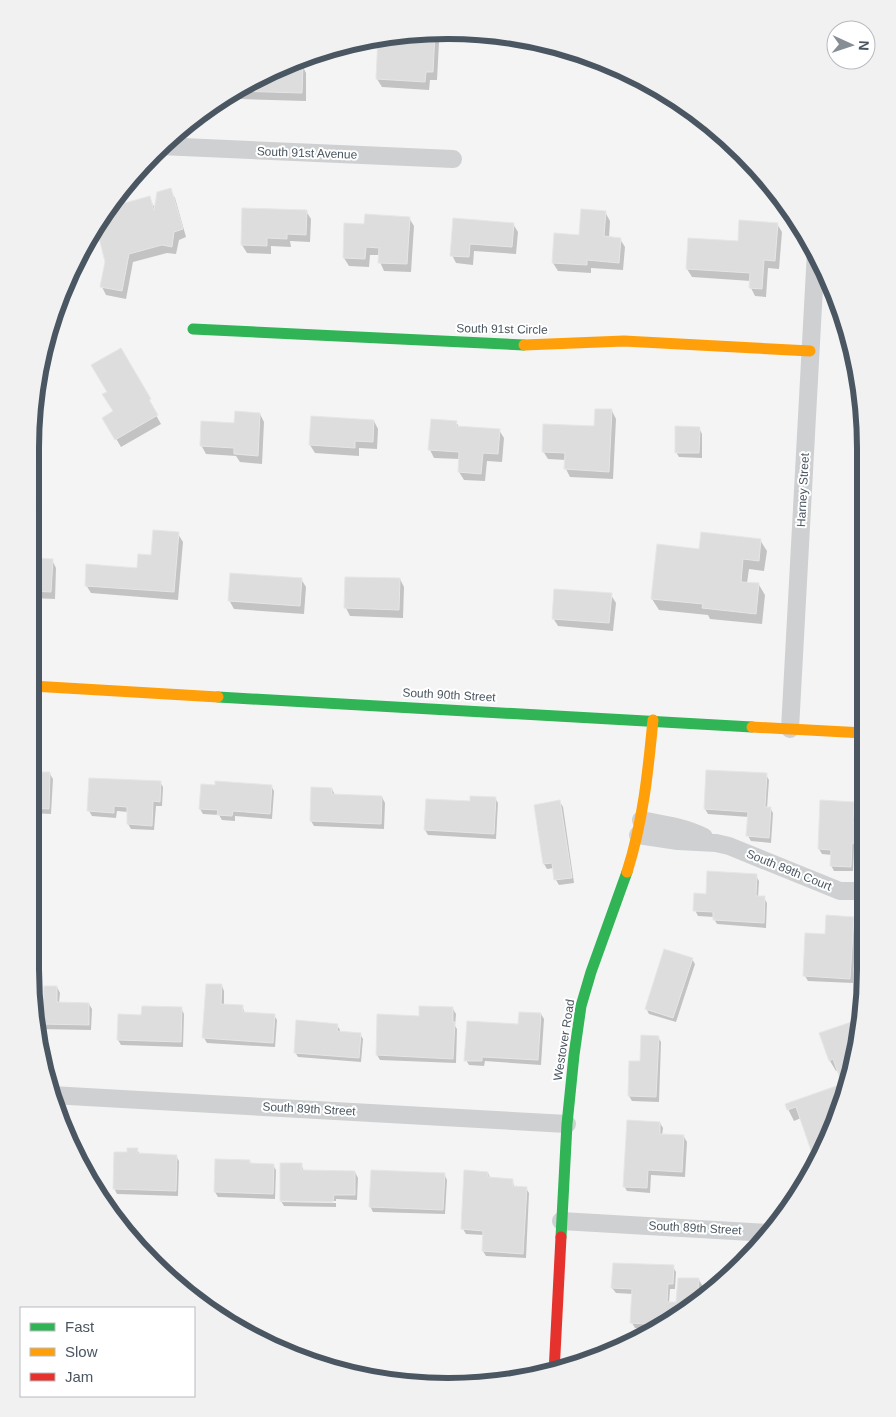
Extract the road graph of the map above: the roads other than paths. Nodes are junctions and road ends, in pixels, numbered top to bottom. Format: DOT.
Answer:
graph roads {
  1 [pos="171,147"];
  2 [pos="452,159"];
  3 [pos="815,267"];
  4 [pos="193,329"];
  5 [pos="810,350"];
  6 [pos="39,686"];
  7 [pos="653,720"];
  8 [pos="790,728"];
  9 [pos="857,733"];
  10 [pos="640,828"];
  11 [pos="857,891"];
  12 [pos="58,1095"];
  13 [pos="566,1124"];
  14 [pos="560,1221"];
  15 [pos="761,1233"];
  16 [pos="554,1364"];
  1 -- 2 [label="street, South 91st Avenue"];
  3 -- 5 [label="street, Harney Street"];
  4 -- 5 [label="street, South 91st Circle"];
  5 -- 8 [label="street, Harney Street"];
  6 -- 7 [label="street, South 90th Street"];
  7 -- 8 [label="street, South 90th Street"];
  7 -- 10 [label="street, Westover Road"];
  8 -- 9 [label="street, South 90th Street"];
  10 -- 11 [label="street, South 89th Court"];
  10 -- 13 [label="street, Westover Road"];
  12 -- 13 [label="street, South 89th Street"];
  13 -- 14 [label="street, Westover Road"];
  14 -- 15 [label="street, South 89th Street"];
  14 -- 16 [label="street, Westover Road"];
}
